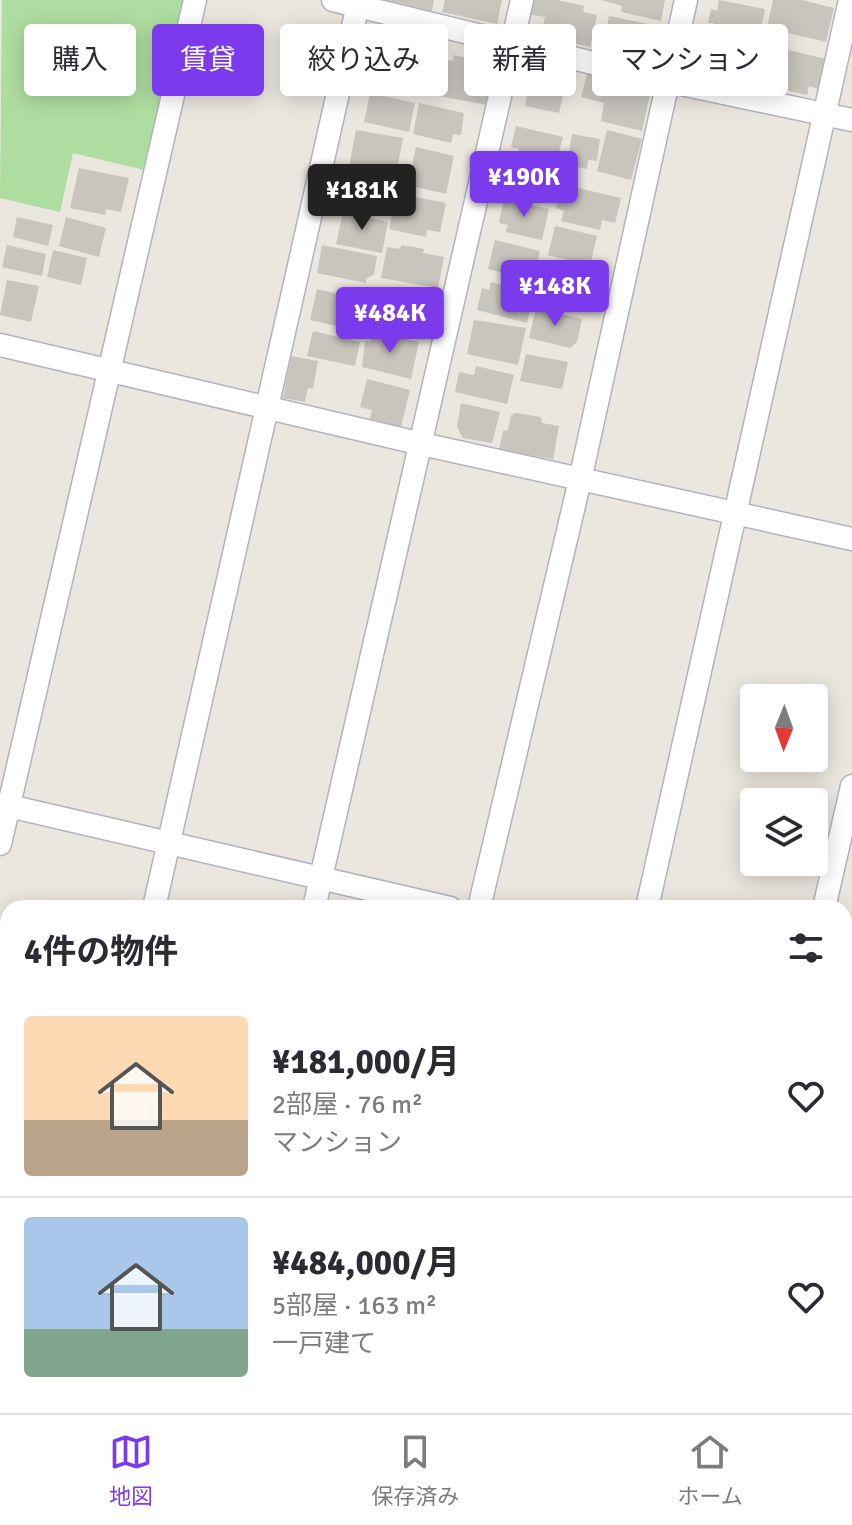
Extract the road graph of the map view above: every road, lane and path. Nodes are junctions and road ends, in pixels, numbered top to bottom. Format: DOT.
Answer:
graph roads {
  1 [pos="195,0"];
  2 [pos="333,0"];
  3 [pos="522,0"];
  4 [pos="686,0"];
  5 [pos="850,0"];
  6 [pos="359,3"];
  7 [pos="517,24"];
  8 [pos="680,24"];
  9 [pos="464,32"];
  10 [pos="500,96"];
  11 [pos="664,96"];
  12 [pos="740,96"];
  13 [pos="823,113"];
  14 [pos="852,120"];
  15 [pos="0,345"];
  16 [pos="109,369"];
  17 [pos="265,407"];
  18 [pos="422,444"];
  19 [pos="580,480"];
  20 [pos="732,514"];
  21 [pos="852,539"];
  22 [pos="852,786"];
  23 [pos="4,805"];
  24 [pos="0,844"];
  25 [pos="168,844"];
  26 [pos="320,878"];
  27 [pos="156,900"];
  28 [pos="316,900"];
  29 [pos="415,900"];
  30 [pos="481,900"];
  31 [pos="649,900"];
  32 [pos="826,900"];
  1 -- 16 [label="street"];
  2 -- 6 [label="street"];
  3 -- 7 [label="street"];
  4 -- 8 [label="street"];
  5 -- 13 [label="street"];
  6 -- 9 [label="street"];
  6 -- 17 [label="street"];
  10 -- 18 [label="street"];
  11 -- 19 [label="street"];
  12 -- 13 [label="street"];
  13 -- 14 [label="street"];
  13 -- 20 [label="street"];
  15 -- 16 [label="street"];
  16 -- 17 [label="street"];
  16 -- 23 [label="street"];
  17 -- 18 [label="street"];
  17 -- 25 [label="street"];
  18 -- 19 [label="street"];
  18 -- 26 [label="street"];
  19 -- 20 [label="street"];
  19 -- 30 [label="street"];
  20 -- 21 [label="street"];
  20 -- 31 [label="street"];
  22 -- 32 [label="street"];
  23 -- 24 [label="street"];
  23 -- 25 [label="street"];
  25 -- 26 [label="street"];
  25 -- 27 [label="street"];
  26 -- 28 [label="street"];
  26 -- 29 [label="street"];
}
